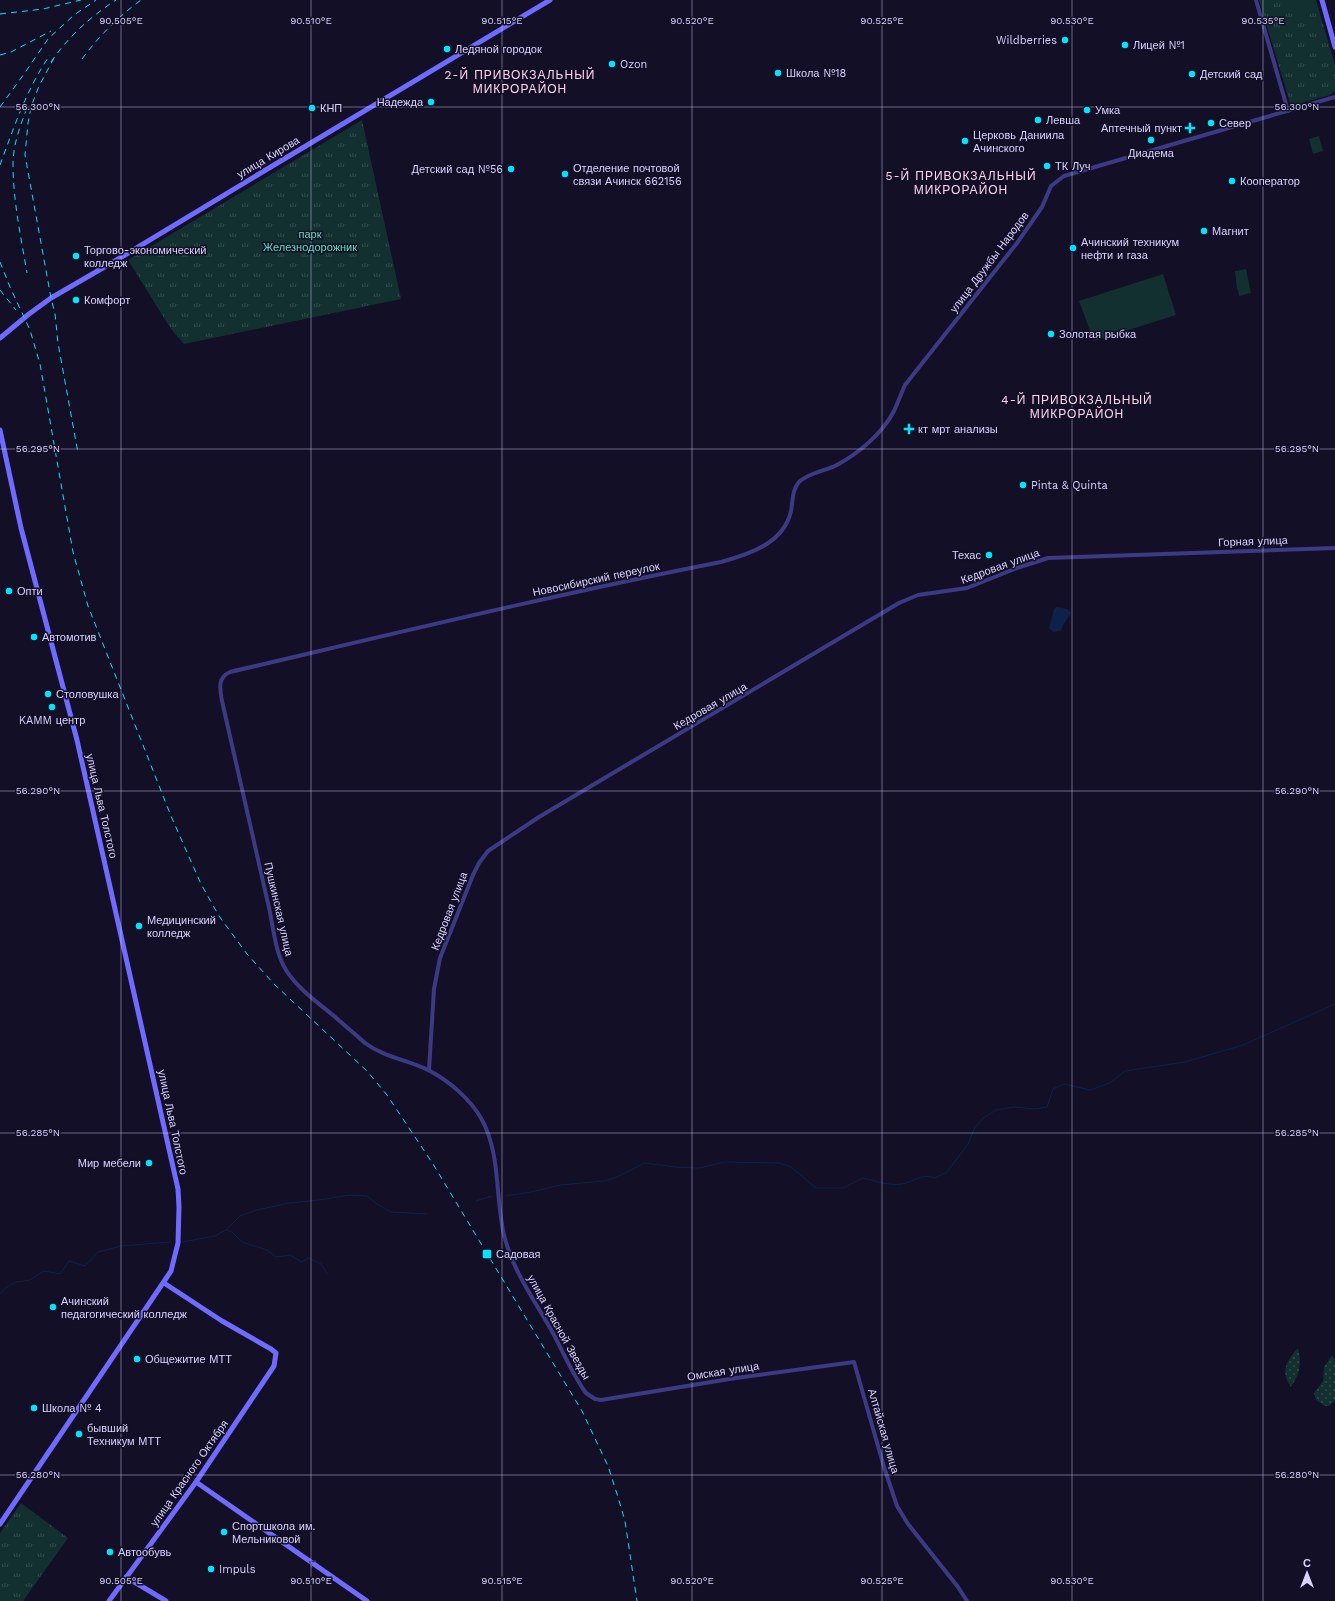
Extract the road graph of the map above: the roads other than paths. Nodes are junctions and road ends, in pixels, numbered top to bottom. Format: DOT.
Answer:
graph roads {
  1 [pos="550,0"];
  2 [pos="1256,0"];
  3 [pos="1322,0"];
  4 [pos="1335,47"];
  5 [pos="1335,97"];
  6 [pos="1288,111"];
  7 [pos="0,338"];
  8 [pos="901,393"];
  9 [pos="0,430"];
  10 [pos="1335,548"];
  11 [pos="1171,553"];
  12 [pos="222,678"];
  13 [pos="429,1070"];
  14 [pos="482,1120"];
  15 [pos="164,1283"];
  16 [pos="854,1362"];
  17 [pos="595,1399"];
  18 [pos="196,1482"];
  19 [pos="0,1524"];
  20 [pos="126,1577"];
  21 [pos="109,1601"];
  22 [pos="166,1601"];
  23 [pos="367,1601"];
  24 [pos="967,1601"];
  1 -- 7 [label="main road, улица Кирова"];
  2 -- 6 [label="street"];
  3 -- 4 [label="main road"];
  5 -- 6 [label="street, улица Дружбы Народов"];
  6 -- 8 [label="street, улица Дружбы Народов"];
  8 -- 12 [label="street, Новосибирский переулок"];
  9 -- 15 [label="main road, улица Льва Толстого"];
  10 -- 11 [label="street, Горная улица"];
  11 -- 13 [label="street, Кедровая улица"];
  12 -- 13 [label="street, Пушкинская улица"];
  13 -- 14 [label="street, Пушкинская улица"];
  14 -- 17 [label="street, улица Красной Звезды"];
  15 -- 18 [label="main road, улица Красного Октября"];
  15 -- 19 [label="main road, улица Льва Толстого"];
  16 -- 17 [label="street, Омская улица"];
  16 -- 24 [label="street, Алтайская улица"];
  18 -- 20 [label="main road, улица Красного Октября"];
  23 -- 18 [label="main road, one-way"];
  20 -- 21 [label="main road, улица Красного Октября"];
  20 -- 22 [label="main road"];
}
